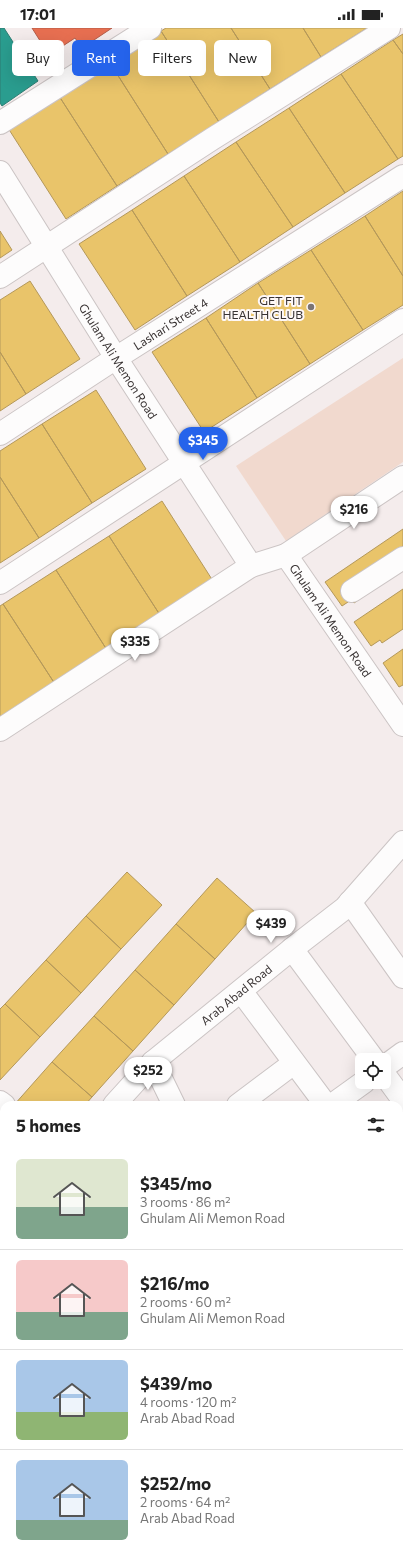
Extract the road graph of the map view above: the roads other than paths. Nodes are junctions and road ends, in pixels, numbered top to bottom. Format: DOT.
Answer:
graph roads {
  1 [pos="150,28"];
  2 [pos="389,28"];
  3 [pos="0,123"];
  4 [pos="0,172"];
  5 [pos="403,176"];
  6 [pos="46,247"];
  7 [pos="0,277"];
  8 [pos="403,320"];
  9 [pos="116,358"];
  10 [pos="0,434"];
  11 [pos="184,463"];
  12 [pos="403,477"];
  13 [pos="286,555"];
  14 [pos="403,558"];
  15 [pos="251,566"];
  16 [pos="0,583"];
  17 [pos="352,591"];
  18 [pos="403,725"];
  19 [pos="0,730"];
  20 [pos="403,842"];
  21 [pos="350,902"];
  22 [pos="292,949"];
  23 [pos="401,971"];
  24 [pos="240,991"];
  25 [pos="369,1053"];
  26 [pos="403,1053"];
  27 [pos="153,1062"];
  28 [pos="391,1062"];
  29 [pos="294,1063"];
  30 [pos="391,1084"];
  31 [pos="355,1089"];
  32 [pos="403,1100"];
  33 [pos="118,1101"];
  34 [pos="172,1101"];
  35 [pos="243,1101"];
  36 [pos="335,1101"];
  37 [pos="340,1101"];
  1 -- 3 [label="street"];
  2 -- 6 [label="street"];
  4 -- 6 [label="street, Ghulam Ali Memon Road"];
  5 -- 9 [label="street, Lashari Street 4"];
  6 -- 7 [label="street"];
  6 -- 9 [label="street, Ghulam Ali Memon Road"];
  8 -- 11 [label="street"];
  9 -- 10 [label="street, Lashari Street 4"];
  9 -- 11 [label="street, Ghulam Ali Memon Road"];
  11 -- 15 [label="street, Ghulam Ali Memon Road"];
  11 -- 16 [label="street"];
  12 -- 13 [label="street"];
  13 -- 15 [label="street, Ghulam Ali Memon Road"];
  13 -- 18 [label="street, Ghulam Ali Memon Road"];
  14 -- 17 [label="street"];
  15 -- 19 [label="street"];
  20 -- 21 [label="street, Arab Abad Road"];
  21 -- 22 [label="street, Arab Abad Road"];
  21 -- 23 [label="street"];
  22 -- 24 [label="street, Arab Abad Road"];
  22 -- 25 [label="street"];
  24 -- 27 [label="street, Arab Abad Road"];
  24 -- 29 [label="street"];
  26 -- 28 [label="street"];
  27 -- 33 [label="street, Arab Abad Road"];
  27 -- 34 [label="street"];
  29 -- 35 [label="street"];
  29 -- 36 [label="street"];
  30 -- 32 [label="street"];
  31 -- 37 [label="street"];
}
